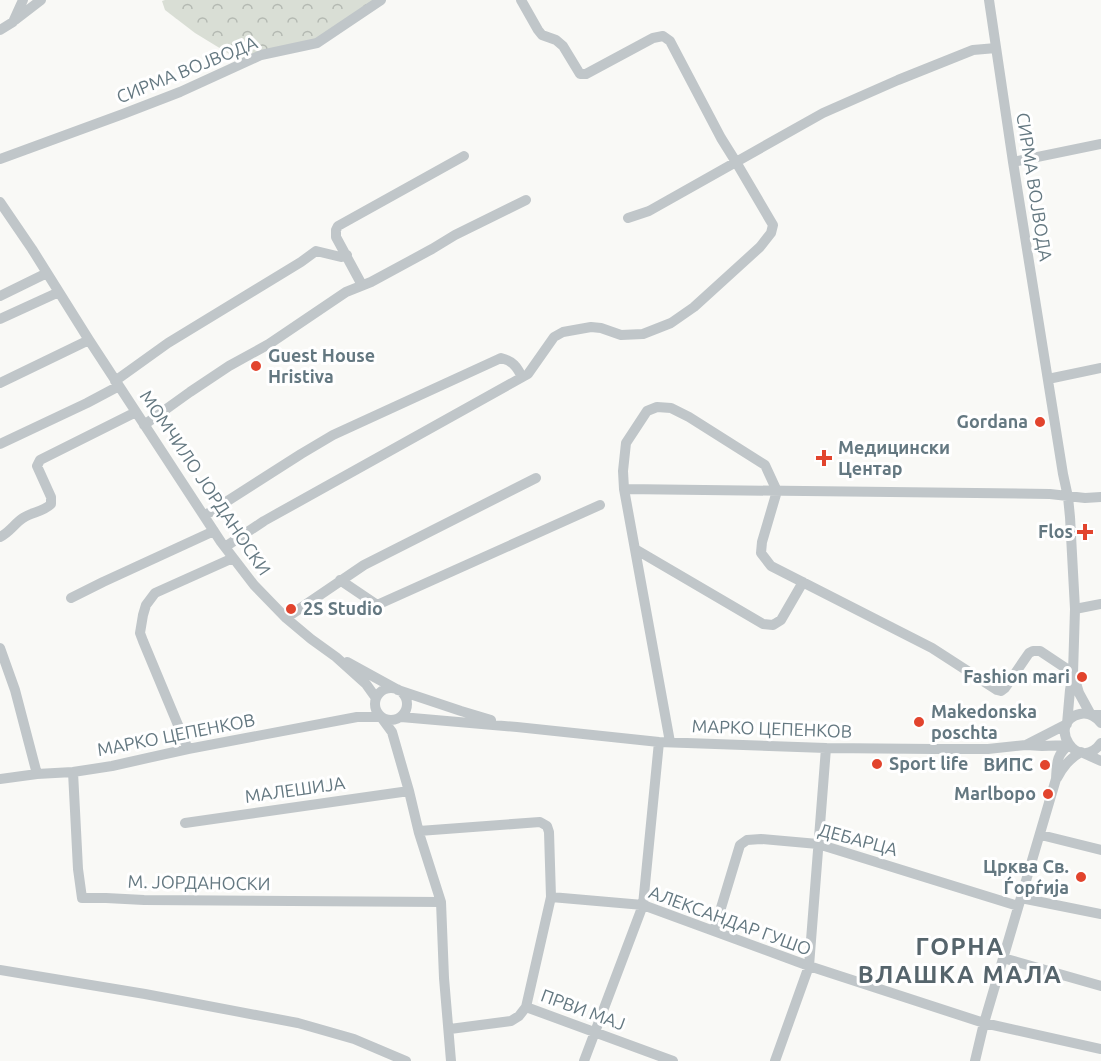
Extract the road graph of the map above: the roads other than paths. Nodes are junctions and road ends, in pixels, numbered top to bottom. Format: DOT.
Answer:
graph roads {
  1 [pos="22,0"];
  2 [pos="41,0"];
  3 [pos="381,0"];
  4 [pos="521,0"];
  5 [pos="988,0"];
  6 [pos="13,22"];
  7 [pos="0,30"];
  8 [pos="996,48"];
  9 [pos="1101,144"];
  10 [pos="464,156"];
  11 [pos="0,159"];
  12 [pos="736,162"];
  13 [pos="1013,162"];
  14 [pos="526,200"];
  15 [pos="0,202"];
  16 [pos="5,218"];
  17 [pos="628,218"];
  18 [pos="347,255"];
  19 [pos="47,273"];
  20 [pos="362,285"];
  21 [pos="59,292"];
  22 [pos="0,296"];
  23 [pos="0,319"];
  24 [pos="89,340"];
  25 [pos="1101,368"];
  26 [pos="522,378"];
  27 [pos="1048,379"];
  28 [pos="0,383"];
  29 [pos="117,384"];
  30 [pos="136,412"];
  31 [pos="144,424"];
  32 [pos="0,444"];
  33 [pos="536,478"];
  34 [pos="624,489"];
  35 [pos="777,491"];
  36 [pos="1068,496"];
  37 [pos="1101,497"];
  38 [pos="600,505"];
  39 [pos="204,516"];
  40 [pos="214,531"];
  41 [pos="0,537"];
  42 [pos="225,547"];
  43 [pos="635,549"];
  44 [pos="233,558"];
  45 [pos="340,580"];
  46 [pos="803,582"];
  47 [pos="71,598"];
  48 [pos="1101,604"];
  49 [pos="1075,609"];
  50 [pos="286,618"];
  51 [pos="0,648"];
  52 [pos="336,657"];
  53 [pos="1073,673"];
  54 [pos="398,690"];
  55 [pos="376,701"];
  56 [pos="1096,715"];
  57 [pos="357,717"];
  58 [pos="381,717"];
  59 [pos="398,718"];
  60 [pos="1101,723"];
  61 [pos="1067,724"];
  62 [pos="517,727"];
  63 [pos="392,732"];
  64 [pos="665,742"];
  65 [pos="1101,743"];
  66 [pos="1026,745"];
  67 [pos="1069,745"];
  68 [pos="1042,746"];
  69 [pos="825,748"];
  70 [pos="188,749"];
  71 [pos="1081,752"];
  72 [pos="1101,761"];
  73 [pos="1057,766"];
  74 [pos="73,772"];
  75 [pos="37,774"];
  76 [pos="0,779"];
  77 [pos="1056,779"];
  78 [pos="410,790"];
  79 [pos="185,823"];
  80 [pos="419,831"];
  81 [pos="1041,835"];
  82 [pos="818,844"];
  83 [pos="1101,850"];
  84 [pos="551,897"];
  85 [pos="441,902"];
  86 [pos="1019,902"];
  87 [pos="643,905"];
  88 [pos="1101,914"];
  89 [pos="714,931"];
  90 [pos="1003,958"];
  91 [pos="809,966"];
  92 [pos="0,970"];
  93 [pos="1101,986"];
  94 [pos="526,1007"];
  95 [pos="984,1023"];
  96 [pos="450,1029"];
  97 [pos="595,1033"];
  98 [pos="1101,1049"];
  99 [pos="406,1061"];
  100 [pos="451,1061"];
  101 [pos="584,1061"];
  102 [pos="673,1061"];
  103 [pos="775,1061"];
  104 [pos="975,1061"];
  1 -- 6 [label="street"];
  2 -- 6 [label="street"];
  3 -- 11 [label="street, СИРМА ВОЈВОДА"];
  4 -- 12 [label="street"];
  5 -- 8 [label="street, СИРМА ВОЈВОДА"];
  6 -- 7 [label="street"];
  8 -- 12 [label="street"];
  8 -- 13 [label="street, СИРМА ВОЈВОДА"];
  9 -- 13 [label="street"];
  10 -- 18 [label="street"];
  12 -- 17 [label="street"];
  12 -- 26 [label="street"];
  13 -- 27 [label="street, СИРМА ВОЈВОДА"];
  14 -- 20 [label="street"];
  15 -- 16 [label="street, МОМЧИЛО ЈОРДАНОСКИ"];
  16 -- 19 [label="street, МОМЧИЛО ЈОРДАНОСКИ"];
  18 -- 20 [label="street"];
  18 -- 29 [label="street"];
  19 -- 21 [label="street, МОМЧИЛО ЈОРДАНОСКИ"];
  19 -- 22 [label="street"];
  20 -- 31 [label="street"];
  21 -- 23 [label="street"];
  21 -- 24 [label="street, МОМЧИЛО ЈОРДАНОСКИ"];
  24 -- 28 [label="street"];
  24 -- 29 [label="street, МОМЧИЛО ЈОРДАНОСКИ"];
  25 -- 27 [label="street"];
  26 -- 39 [label="street"];
  26 -- 42 [label="street"];
  27 -- 36 [label="street, СИРМА ВОЈВОДА"];
  29 -- 30 [label="street, МОМЧИЛО ЈОРДАНОСКИ"];
  29 -- 32 [label="street"];
  30 -- 31 [label="street, МОМЧИЛО ЈОРДАНОСКИ"];
  30 -- 41 [label="street"];
  31 -- 39 [label="street, МОМЧИЛО ЈОРДАНОСКИ"];
  33 -- 45 [label="street"];
  34 -- 35 [label="street"];
  34 -- 35 [label="street"];
  34 -- 43 [label="street"];
  35 -- 36 [label="street"];
  35 -- 46 [label="street"];
  36 -- 37 [label="street"];
  36 -- 49 [label="street, СИРМА ВОЈВОДА"];
  38 -- 45 [label="street"];
  39 -- 40 [label="street, МОМЧИЛО ЈОРДАНОСКИ"];
  40 -- 42 [label="street, МОМЧИЛО ЈОРДАНОСКИ"];
  40 -- 47 [label="street"];
  42 -- 44 [label="street, МОМЧИЛО ЈОРДАНОСКИ"];
  43 -- 46 [label="street"];
  43 -- 64 [label="street"];
  44 -- 50 [label="street, МОМЧИЛО ЈОРДАНОСКИ"];
  44 -- 70 [label="street"];
  45 -- 50 [label="street"];
  46 -- 53 [label="street"];
  48 -- 49 [label="street"];
  49 -- 53 [label="street, СИРМА ВОЈВОДА"];
  50 -- 52 [label="street, МОМЧИЛО ЈОРДАНОСКИ"];
  51 -- 75 [label="street"];
  52 -- 54 [label="street"];
  52 -- 55 [label="street"];
  53 -- 56 [label="street"];
  53 -- 61 [label="street, СИРМА ВОЈВОДА"];
  54 -- 55 [label="street"];
  54 -- 59 [label="street"];
  54 -- 62 [label="street"];
  55 -- 57 [label="street"];
  55 -- 58 [label="street"];
  56 -- 60 [label="street"];
  56 -- 61 [label="street"];
  57 -- 58 [label="street, МАРКО ЦЕПЕНКОВ"];
  57 -- 70 [label="street, МАРКО ЦЕПЕНКОВ"];
  58 -- 59 [label="street"];
  58 -- 63 [label="street"];
  59 -- 62 [label="street"];
  59 -- 63 [label="street"];
  61 -- 66 [label="street"];
  61 -- 67 [label="street, СИРМА ВОЈВОДА"];
  62 -- 64 [label="street, МАРКО ЦЕПЕНКОВ"];
  63 -- 78 [label="street"];
  64 -- 69 [label="street, МАРКО ЦЕПЕНКОВ"];
  64 -- 87 [label="street"];
  65 -- 71 [label="street"];
  66 -- 68 [label="street"];
  66 -- 69 [label="street, МАРКО ЦЕПЕНКОВ"];
  67 -- 68 [label="street"];
  67 -- 71 [label="street"];
  67 -- 73 [label="street"];
  68 -- 73 [label="street"];
  69 -- 82 [label="street"];
  70 -- 74 [label="street, МАРКО ЦЕПЕНКОВ"];
  71 -- 72 [label="street"];
  71 -- 77 [label="street"];
  73 -- 77 [label="street"];
  74 -- 75 [label="street, МАРКО ЦЕПЕНКОВ"];
  74 -- 85 [label="street, М. ЈОРДАНОСКИ"];
  75 -- 76 [label="street, МАРКО ЦЕПЕНКОВ"];
  77 -- 81 [label="street"];
  78 -- 79 [label="street, МАЛЕШИЈА"];
  78 -- 80 [label="street"];
  80 -- 84 [label="street"];
  80 -- 85 [label="street"];
  81 -- 83 [label="street"];
  81 -- 86 [label="street"];
  82 -- 86 [label="street, ДЕБАРЦА"];
  82 -- 89 [label="street, ДЕБАРЦА"];
  82 -- 91 [label="street"];
  84 -- 87 [label="street, АЛЕКСАНДАР ГУШО"];
  84 -- 94 [label="street"];
  85 -- 96 [label="street"];
  86 -- 88 [label="street, ДЕБАРЦА"];
  86 -- 90 [label="street"];
  87 -- 89 [label="street, АЛЕКСАНДАР ГУШО"];
  87 -- 97 [label="street"];
  89 -- 91 [label="street, АЛЕКСАНДАР ГУШО"];
  90 -- 93 [label="street"];
  90 -- 95 [label="street"];
  91 -- 95 [label="street, АЛЕКСАНДАР ГУШО"];
  91 -- 103 [label="street"];
  92 -- 99 [label="street"];
  94 -- 96 [label="street, ПРВИ МАЈ"];
  94 -- 97 [label="street, ПРВИ МАЈ"];
  95 -- 98 [label="street, АЛЕКСАНДАР ГУШО"];
  95 -- 104 [label="street"];
  96 -- 100 [label="street"];
  97 -- 101 [label="street"];
  97 -- 102 [label="street, ПРВИ МАЈ"];
}
